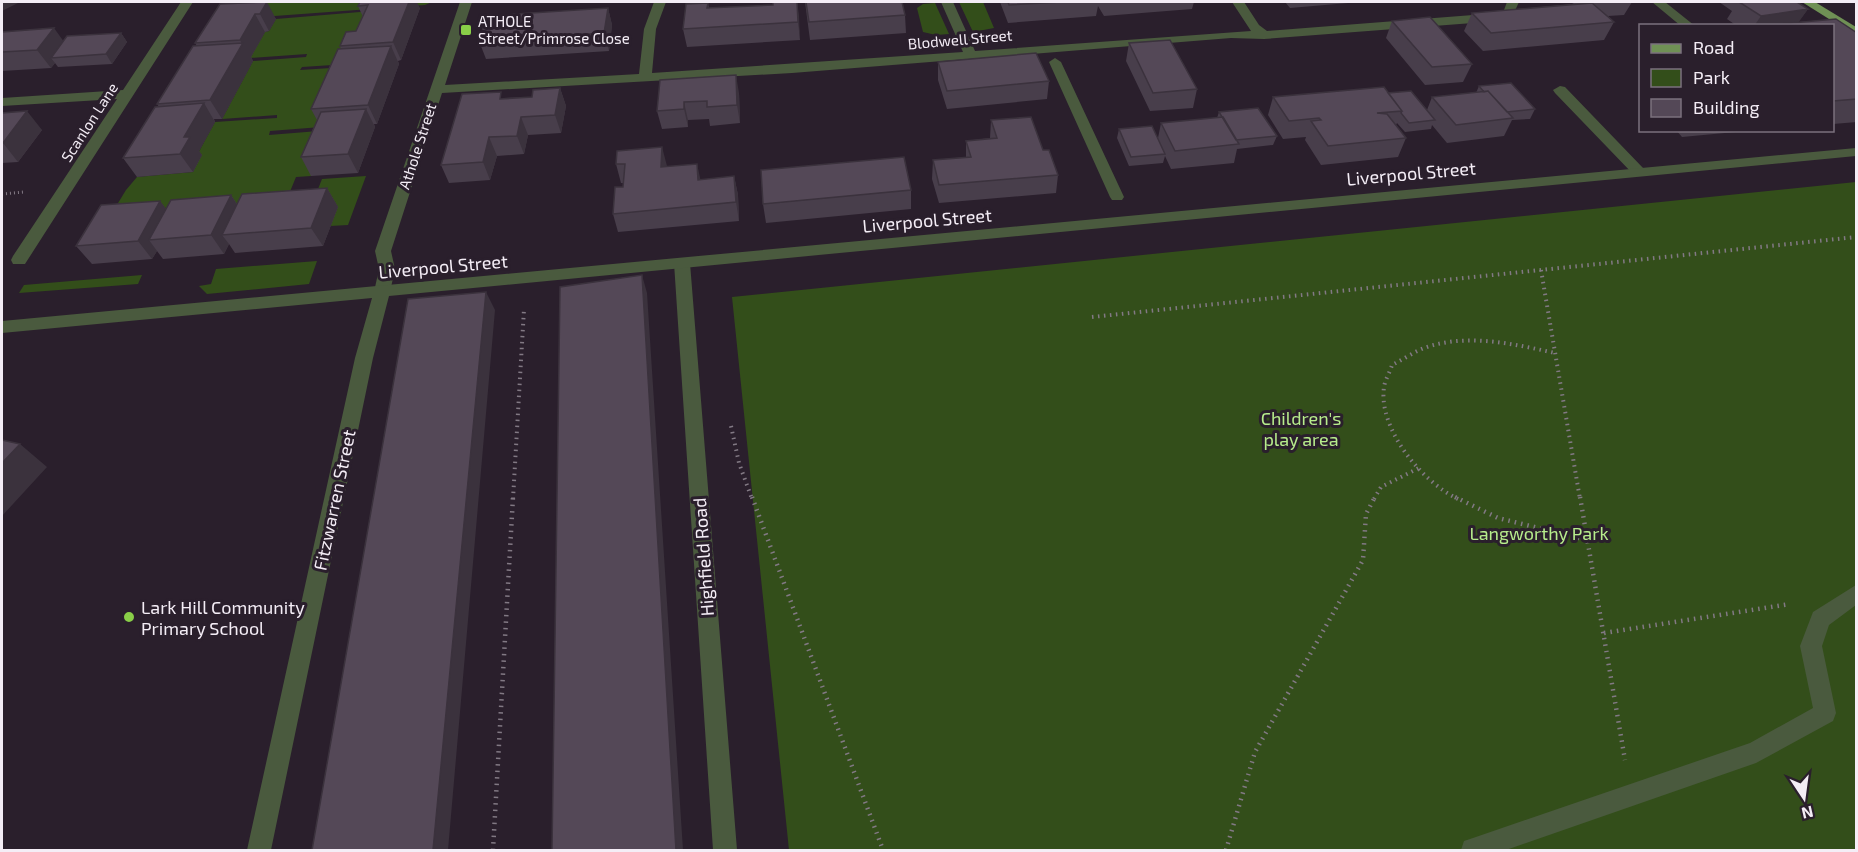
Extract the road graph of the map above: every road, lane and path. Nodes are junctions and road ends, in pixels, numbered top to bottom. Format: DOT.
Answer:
graph roads {
  1 [pos="187,2"];
  2 [pos="466,2"];
  3 [pos="660,2"];
  4 [pos="947,2"];
  5 [pos="1238,2"];
  6 [pos="1513,2"];
  7 [pos="1658,2"];
  8 [pos="1808,2"];
  9 [pos="1686,24"];
  10 [pos="1857,32"];
  11 [pos="1264,35"];
  12 [pos="970,54"];
  13 [pos="1055,62"];
  14 [pos="645,77"];
  15 [pos="436,89"];
  16 [pos="1560,90"];
  17 [pos="127,94"];
  18 [pos="2,102"];
  19 [pos="1857,152"];
  20 [pos="1640,172"];
  21 [pos="1117,197"];
  22 [pos="1857,237"];
  23 [pos="19,260"];
  24 [pos="682,263"];
  25 [pos="1541,270"];
  26 [pos="526,278"];
  27 [pos="382,292"];
  28 [pos="1092,317"];
  29 [pos="2,327"];
  30 [pos="1555,353"];
  31 [pos="729,419"];
  32 [pos="1419,468"];
  33 [pos="1588,540"];
  34 [pos="1857,594"];
  35 [pos="1797,603"];
  36 [pos="1604,633"];
  37 [pos="1631,795"];
  38 [pos="259,850"];
  39 [pos="493,850"];
  40 [pos="725,850"];
  41 [pos="883,850"];
  42 [pos="1226,850"];
  43 [pos="1473,850"];
  1 -- 17 [label="street, Scanlon Lane"];
  2 -- 15 [label="street, Athole Street"];
  3 -- 14 [label="street"];
  4 -- 12 [label="street"];
  5 -- 11 [label="street"];
  6 -- 11 [label="street, Blodwell Street"];
  7 -- 9 [label="street"];
  8 -- 10 [label="main road"];
  11 -- 12 [label="street, Blodwell Street"];
  12 -- 14 [label="street, Blodwell Street"];
  13 -- 21 [label="street"];
  14 -- 15 [label="street, Blodwell Street"];
  15 -- 27 [label="street, Athole Street"];
  16 -- 20 [label="street"];
  17 -- 18 [label="street"];
  17 -- 23 [label="street, Scanlon Lane"];
  19 -- 20 [label="street, Liverpool Street"];
  20 -- 24 [label="street, Liverpool Street"];
  22 -- 25 [label="path"];
  24 -- 26 [label="street, Liverpool Street"];
  24 -- 40 [label="street, Highfield Road"];
  25 -- 28 [label="path"];
  25 -- 30 [label="path"];
  26 -- 27 [label="street, Liverpool Street"];
  26 -- 39 [label="path"];
  27 -- 29 [label="street, Liverpool Street"];
  27 -- 38 [label="street, Fitzwarren Street"];
  30 -- 32 [label="path"];
  30 -- 33 [label="path"];
  31 -- 41 [label="path"];
  32 -- 33 [label="path"];
  32 -- 42 [label="path"];
  33 -- 36 [label="path"];
  34 -- 37 [label="street"];
  35 -- 36 [label="path"];
  36 -- 37 [label="path"];
  37 -- 43 [label="street"];
}
